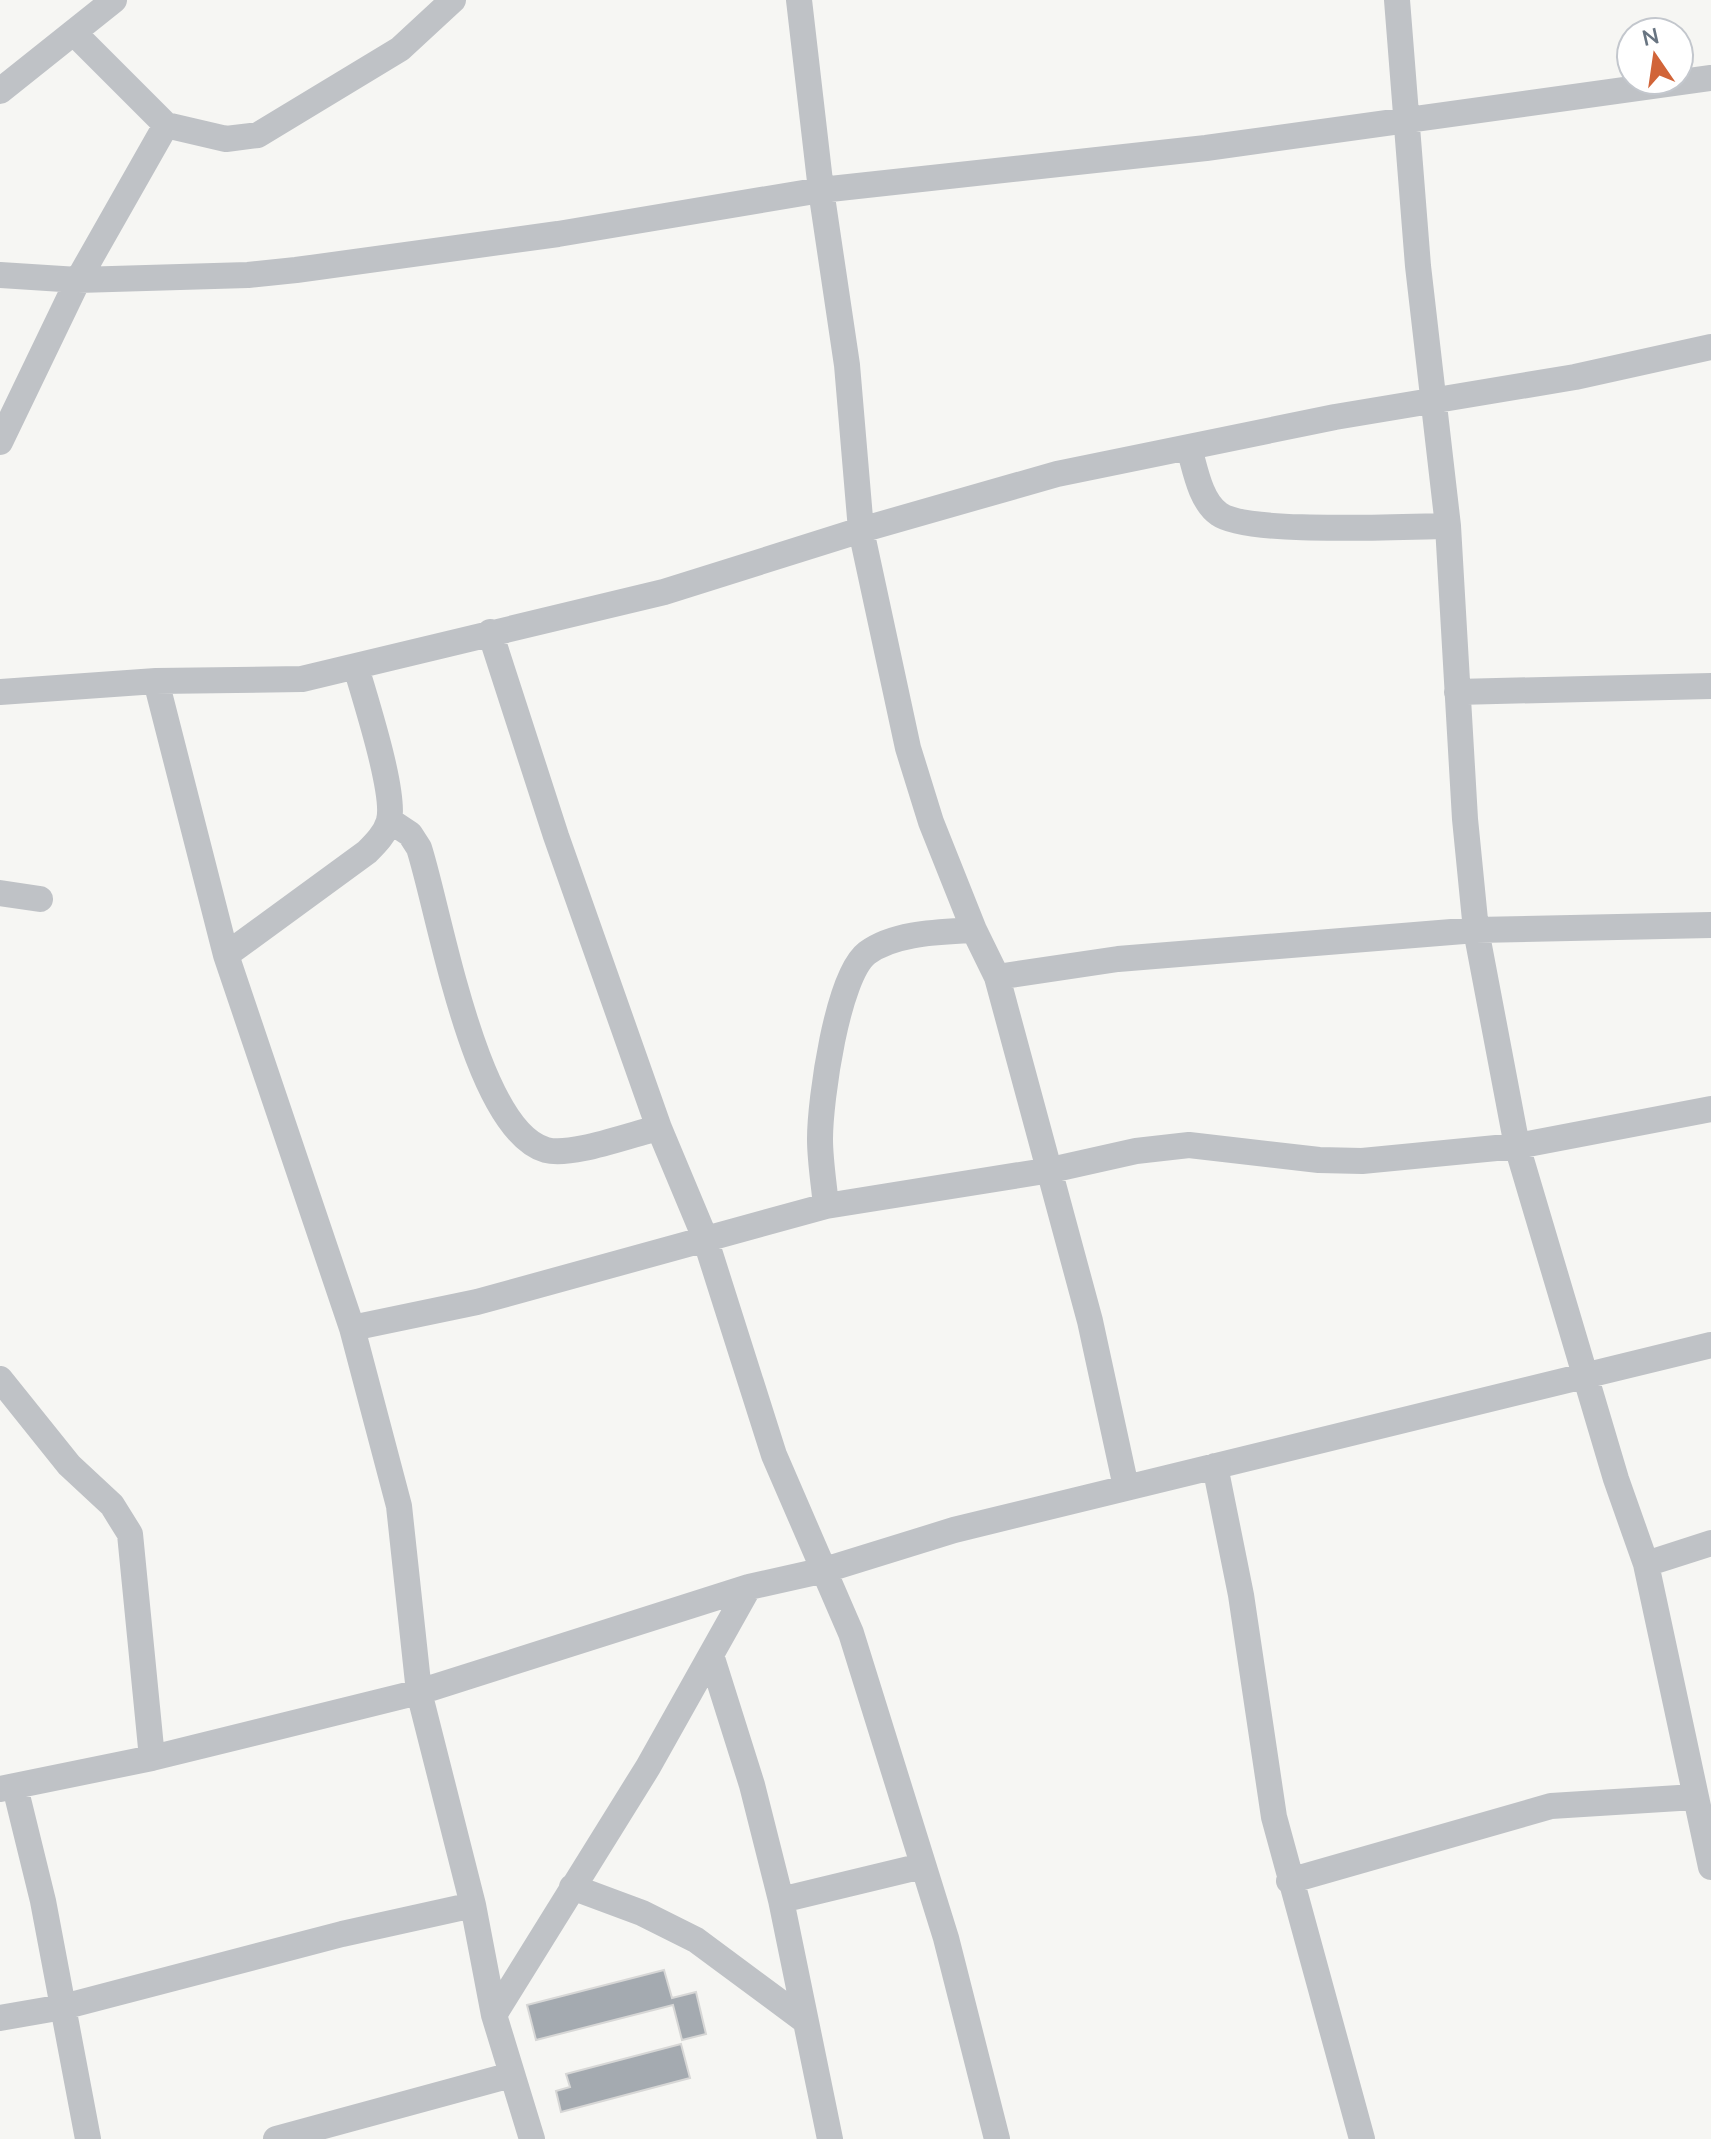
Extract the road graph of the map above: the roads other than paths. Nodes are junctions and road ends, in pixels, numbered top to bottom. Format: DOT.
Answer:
graph roads {
  1 [pos="114,0"];
  2 [pos="453,0"];
  3 [pos="799,0"];
  4 [pos="1397,0"];
  5 [pos="74,33"];
  6 [pos="1711,78"];
  7 [pos="0,91"];
  8 [pos="1406,118"];
  9 [pos="166,125"];
  10 [pos="821,190"];
  11 [pos="0,275"];
  12 [pos="78,280"];
  13 [pos="1711,347"];
  14 [pos="1432,399"];
  15 [pos="0,442"];
  16 [pos="1189,448"];
  17 [pos="1448,526"];
  18 [pos="861,530"];
  19 [pos="490,632"];
  20 [pos="356,667"];
  21 [pos="156,681"];
  22 [pos="1711,686"];
  23 [pos="0,692"];
  24 [pos="1457,692"];
  25 [pos="389,820"];
  26 [pos="0,893"];
  27 [pos="40,899"];
  28 [pos="1711,925"];
  29 [pos="974,930"];
  30 [pos="1476,930"];
  31 [pos="226,955"];
  32 [pos="997,977"];
  33 [pos="1711,1109"];
  34 [pos="659,1128"];
  35 [pos="1517,1146"];
  36 [pos="1051,1170"];
  37 [pos="826,1206"];
  38 [pos="705,1238"];
  39 [pos="352,1328"];
  40 [pos="1711,1345"];
  41 [pos="1585,1374"];
  42 [pos="0,1379"];
  43 [pos="1215,1466"];
  44 [pos="1126,1487"];
  45 [pos="1711,1543"];
  46 [pos="1646,1564"];
  47 [pos="825,1570"];
  48 [pos="749,1587"];
  49 [pos="711,1655"];
  50 [pos="419,1692"];
  51 [pos="1699,1743"];
  52 [pos="152,1758"];
  53 [pos="8,1788"];
  54 [pos="1695,1797"];
  55 [pos="922,1866"];
  56 [pos="1711,1867"];
  57 [pos="1289,1881"];
  58 [pos="572,1887"];
  59 [pos="781,1900"];
  60 [pos="473,1905"];
  61 [pos="63,2007"];
  62 [pos="494,2015"];
  63 [pos="0,2018"];
  64 [pos="804,2020"];
  65 [pos="511,2075"];
  66 [pos="304,2136"];
  67 [pos="88,2139"];
  68 [pos="276,2139"];
  69 [pos="532,2139"];
  70 [pos="830,2139"];
  71 [pos="997,2139"];
  72 [pos="1362,2139"];
  1 -- 5 [label="street"];
  2 -- 9 [label="street"];
  3 -- 10 [label="street"];
  4 -- 8 [label="street"];
  5 -- 7 [label="street"];
  5 -- 9 [label="street"];
  6 -- 8 [label="street"];
  8 -- 10 [label="street"];
  8 -- 14 [label="street"];
  9 -- 12 [label="street"];
  10 -- 12 [label="street"];
  10 -- 18 [label="street"];
  11 -- 12 [label="street"];
  12 -- 15 [label="street"];
  13 -- 14 [label="street"];
  14 -- 16 [label="street"];
  14 -- 17 [label="street"];
  16 -- 17 [label="street"];
  16 -- 18 [label="street"];
  17 -- 24 [label="street"];
  18 -- 19 [label="street"];
  18 -- 29 [label="street"];
  19 -- 20 [label="street"];
  19 -- 34 [label="street"];
  20 -- 21 [label="street"];
  20 -- 25 [label="street"];
  21 -- 23 [label="street"];
  21 -- 31 [label="street"];
  22 -- 24 [label="street"];
  24 -- 30 [label="street"];
  25 -- 31 [label="street"];
  25 -- 34 [label="street"];
  26 -- 27 [label="street"];
  28 -- 30 [label="street"];
  29 -- 32 [label="street"];
  29 -- 37 [label="street"];
  30 -- 32 [label="street"];
  30 -- 35 [label="street"];
  31 -- 39 [label="street"];
  32 -- 36 [label="street"];
  33 -- 35 [label="street"];
  34 -- 38 [label="street"];
  35 -- 36 [label="street"];
  35 -- 41 [label="street"];
  36 -- 37 [label="street"];
  36 -- 44 [label="street"];
  37 -- 38 [label="street"];
  38 -- 39 [label="street"];
  38 -- 47 [label="street"];
  39 -- 50 [label="street"];
  40 -- 41 [label="street"];
  41 -- 43 [label="street"];
  41 -- 46 [label="street"];
  42 -- 52 [label="street"];
  43 -- 44 [label="street"];
  43 -- 57 [label="street"];
  44 -- 47 [label="street"];
  45 -- 46 [label="street"];
  46 -- 51 [label="street"];
  47 -- 48 [label="street"];
  47 -- 55 [label="street"];
  48 -- 49 [label="street"];
  48 -- 50 [label="street"];
  49 -- 58 [label="street"];
  49 -- 59 [label="street"];
  50 -- 52 [label="street"];
  50 -- 60 [label="street"];
  51 -- 54 [label="street"];
  52 -- 53 [label="street"];
  53 -- 61 [label="street"];
  54 -- 56 [label="street"];
  54 -- 57 [label="street"];
  55 -- 59 [label="street"];
  55 -- 71 [label="street"];
  57 -- 72 [label="street"];
  58 -- 62 [label="street"];
  58 -- 64 [label="street"];
  59 -- 64 [label="street"];
  60 -- 61 [label="street"];
  60 -- 62 [label="street"];
  61 -- 63 [label="street"];
  61 -- 67 [label="street"];
  62 -- 65 [label="street"];
  64 -- 70 [label="street"];
  65 -- 66 [label="street"];
  65 -- 69 [label="street"];
  66 -- 68 [label="street"];
}
